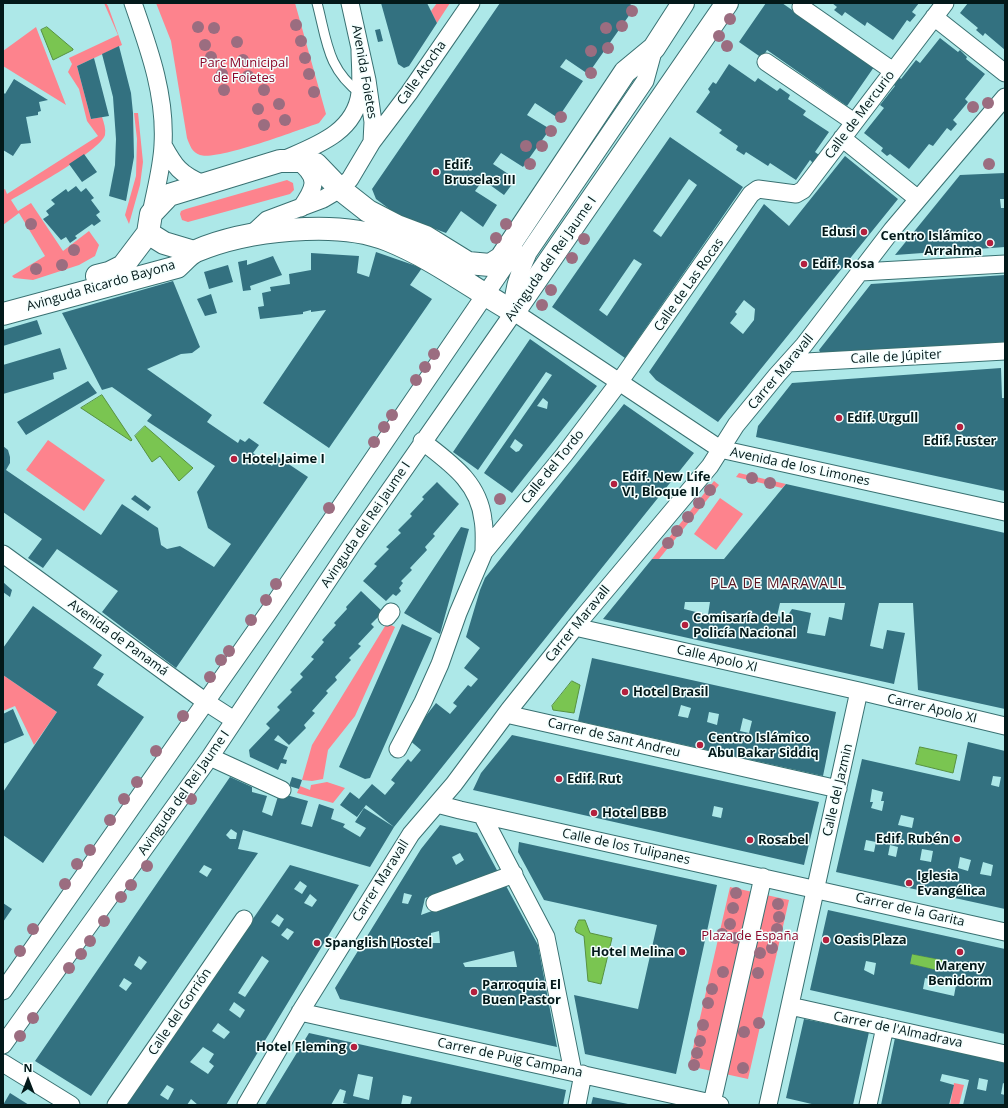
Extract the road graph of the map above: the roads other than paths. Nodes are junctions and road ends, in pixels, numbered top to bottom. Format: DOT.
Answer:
graph roads {
  1 [pos="133,3"];
  2 [pos="317,3"];
  3 [pos="350,3"];
  4 [pos="471,3"];
  5 [pos="683,3"];
  6 [pos="726,3"];
  7 [pos="945,3"];
  8 [pos="801,7"];
  9 [pos="934,17"];
  10 [pos="654,48"];
  11 [pos="766,62"];
  12 [pos="893,71"];
  13 [pos="1005,73"];
  14 [pos="365,96"];
  15 [pos="1005,98"];
  16 [pos="854,122"];
  17 [pos="842,138"];
  18 [pos="372,142"];
  19 [pos="163,146"];
  20 [pos="289,161"];
  21 [pos="203,184"];
  22 [pos="347,189"];
  23 [pos="758,189"];
  24 [pos="918,199"];
  25 [pos="301,208"];
  26 [pos="149,224"];
  27 [pos="252,234"];
  28 [pos="194,252"];
  29 [pos="468,263"];
  30 [pos="1005,264"];
  31 [pos="861,272"];
  32 [pos="491,287"];
  33 [pos="3,299"];
  34 [pos="509,310"];
  35 [pos="3,314"];
  36 [pos="1005,351"];
  37 [pos="788,363"];
  38 [pos="620,382"];
  39 [pos="422,441"];
  40 [pos="720,449"];
  41 [pos="1005,512"];
  42 [pos="484,552"];
  43 [pos="3,554"];
  44 [pos="575,628"];
  45 [pos="859,691"];
  46 [pos="206,702"];
  47 [pos="506,714"];
  48 [pos="234,720"];
  49 [pos="1005,726"];
  50 [pos="398,749"];
  51 [pos="210,757"];
  52 [pos="838,789"];
  53 [pos="282,790"];
  54 [pos="437,804"];
  55 [pos="482,815"];
  56 [pos="514,874"];
  57 [pos="763,877"];
  58 [pos="816,889"];
  59 [pos="435,902"];
  60 [pos="244,919"];
  61 [pos="1005,932"];
  62 [pos="3,991"];
  63 [pos="790,1006"];
  64 [pos="300,1012"];
  65 [pos="885,1027"];
  66 [pos="3,1045"];
  67 [pos="1005,1054"];
  68 [pos="3,1063"];
  69 [pos="578,1073"];
  70 [pos="716,1104"];
  71 [pos="71,1105"];
  72 [pos="116,1105"];
  73 [pos="246,1105"];
  74 [pos="577,1105"];
  75 [pos="768,1105"];
  76 [pos="868,1105"];
  1 -- 19 [label="street"];
  2 -- 14 [label="lane"];
  3 -- 14 [label="street, Avenida Foietes"];
  4 -- 18 [label="street, Calle Atocha"];
  5 -- 10 [label="main road"];
  6 -- 34 [label="main road, Avinguda del Rei Jaume I"];
  7 -- 9 [label="street, Calle de Mercurio"];
  8 -- 12 [label="street"];
  9 -- 12 [label="street, Calle de Mercurio"];
  9 -- 13 [label="street"];
  10 -- 29 [label="main road"];
  10 -- 32 [label="street"];
  10 -- 34 [label="street"];
  11 -- 16 [label="street"];
  12 -- 16 [label="street, Calle de Mercurio"];
  14 -- 18 [label="street, Avenida Foietes"];
  14 -- 20 [label="street"];
  15 -- 24 [label="street, Carrer Maravall"];
  16 -- 17 [label="street, Calle de Mercurio"];
  17 -- 23 [label="street, Calle de Mercurio"];
  17 -- 24 [label="street"];
  18 -- 22 [label="street, Calle Atocha"];
  19 -- 21 [label="street"];
  19 -- 26 [label="street"];
  20 -- 21 [label="main road"];
  20 -- 22 [label="main road, Avinguda Ricardo Bayona"];
  20 -- 25 [label="street"];
  21 -- 26 [label="main road"];
  22 -- 25 [label="street"];
  22 -- 29 [label="main road, Avinguda Ricardo Bayona"];
  23 -- 38 [label="street, Calle de Las Rocas"];
  24 -- 31 [label="street, Carrer Maravall"];
  25 -- 27 [label="street"];
  26 -- 28 [label="main road, Avinguda Ricardo Bayona"];
  26 -- 33 [label="main road, Avinguda Ricardo Bayona"];
  27 -- 28 [label="main road, Avinguda Ricardo Bayona"];
  27 -- 32 [label="main road, Avinguda Ricardo Bayona"];
  28 -- 35 [label="main road, Avinguda Ricardo Bayona"];
  29 -- 32 [label="street, Avinguda Ricardo Bayona"];
  30 -- 31 [label="street"];
  31 -- 37 [label="street, Carrer Maravall"];
  32 -- 34 [label="main road, Avinguda Ricardo Bayona"];
  32 -- 46 [label="street"];
  34 -- 38 [label="street, Avenida de los Limones"];
  34 -- 39 [label="street, Avinguda del Rei Jaume I"];
  36 -- 37 [label="street, Calle de Júpiter"];
  37 -- 40 [label="street, Carrer Maravall"];
  38 -- 40 [label="street, Avenida de los Limones"];
  38 -- 42 [label="street, Calle del Tordo"];
  39 -- 42 [label="street, Calle del Tordo"];
  39 -- 48 [label="street, Avinguda del Rei Jaume I"];
  40 -- 41 [label="street, Avenida de los Limones"];
  40 -- 44 [label="street, Carrer Maravall"];
  42 -- 50 [label="street, Calle del Tordo"];
  43 -- 46 [label="street, Avenida de Panamá"];
  44 -- 45 [label="street, Calle Apolo XI"];
  44 -- 47 [label="street, Carrer Maravall"];
  45 -- 49 [label="street, Carrer Apolo XI"];
  45 -- 52 [label="street, Calle del Jazmin"];
  46 -- 48 [label="street, Avenida de Panamá"];
  46 -- 62 [label="street"];
  47 -- 52 [label="street, Carrer de Sant Andreu"];
  47 -- 54 [label="street, Carrer Maravall"];
  48 -- 51 [label="street, Avinguda del Rei Jaume I"];
  51 -- 53 [label="street"];
  51 -- 66 [label="street, Avinguda del Rei Jaume I"];
  52 -- 58 [label="street, Calle del Jazmin"];
  54 -- 55 [label="street, Calle de los Tulipanes"];
  54 -- 64 [label="street, Carrer Maravall"];
  55 -- 56 [label="street"];
  55 -- 57 [label="street, Calle de los Tulipanes"];
  56 -- 59 [label="street"];
  56 -- 69 [label="street"];
  57 -- 58 [label="street, Calle de los Tulipanes"];
  57 -- 70 [label="street"];
  58 -- 61 [label="street, Carrer de la Garita"];
  58 -- 63 [label="street"];
  60 -- 72 [label="street, Calle del Gorrión"];
  63 -- 65 [label="street, Carrer de l'Almadrava"];
  63 -- 75 [label="street"];
  64 -- 69 [label="street, Carrer de Puig Campana"];
  64 -- 73 [label="street, Carrer Maravall"];
  65 -- 67 [label="street, Carrer de l'Almadrava"];
  65 -- 76 [label="street"];
  68 -- 71 [label="street"];
  69 -- 70 [label="street, Carrer de Puig Campana"];
  69 -- 74 [label="street"];
}
